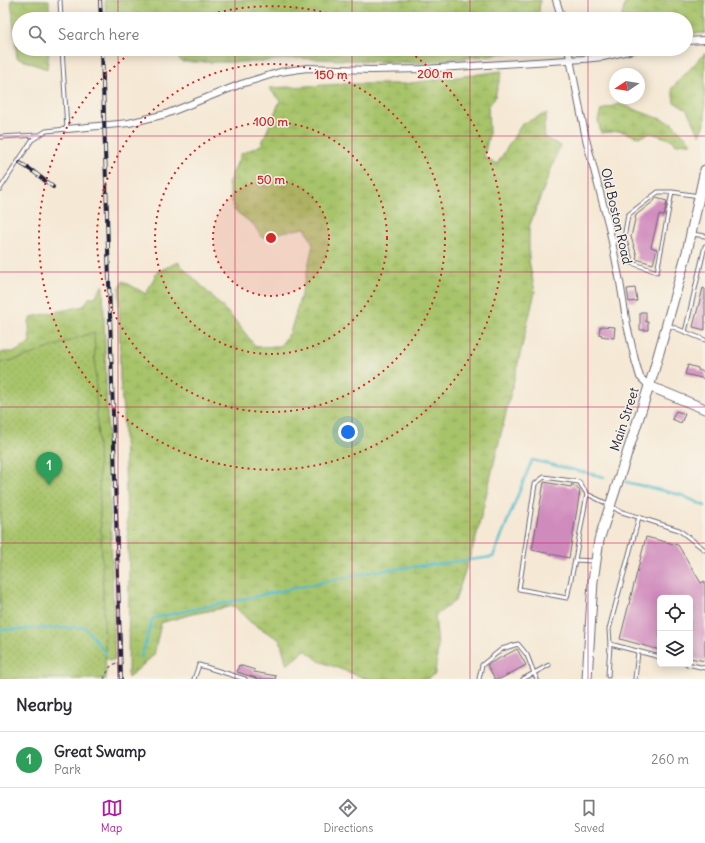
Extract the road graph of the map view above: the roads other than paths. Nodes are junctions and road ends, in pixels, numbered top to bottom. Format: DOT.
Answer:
graph roads {
  1 [pos="60,0"];
  2 [pos="556,0"];
  3 [pos="61,12"];
  4 [pos="560,12"];
  5 [pos="705,40"];
  6 [pos="693,41"];
  7 [pos="62,56"];
  8 [pos="569,56"];
  9 [pos="607,56"];
  10 [pos="570,59"];
  11 [pos="67,129"];
  12 [pos="40,135"];
  13 [pos="0,137"];
  14 [pos="705,173"];
  15 [pos="0,189"];
  16 [pos="672,192"];
  17 [pos="699,196"];
  18 [pos="691,234"];
  19 [pos="705,236"];
  20 [pos="624,238"];
  21 [pos="612,241"];
  22 [pos="705,246"];
  23 [pos="666,324"];
  24 [pos="685,332"];
  25 [pos="705,340"];
  26 [pos="649,386"];
  27 [pos="705,409"];
  28 [pos="587,494"];
  29 [pos="610,505"];
  30 [pos="639,517"];
  31 [pos="705,550"];
  32 [pos="575,560"];
  33 [pos="595,562"];
  34 [pos="610,644"];
  35 [pos="638,652"];
  36 [pos="657,656"];
  37 [pos="549,665"];
  38 [pos="693,665"];
  39 [pos="705,668"];
  40 [pos="534,673"];
  41 [pos="608,676"];
  42 [pos="194,679"];
  43 [pos="245,679"];
  44 [pos="479,679"];
  45 [pos="523,679"];
  46 [pos="536,679"];
  47 [pos="587,679"];
  48 [pos="635,679"];
  1 -- 3 [label="lane"];
  2 -- 4 [label="street"];
  5 -- 6 [label="street"];
  7 -- 11 [label="lane"];
  8 -- 10 [label="street, Old Boston Road"];
  9 -- 10 [label="street"];
  10 -- 11 [label="street"];
  10 -- 21 [label="street, Old Boston Road"];
  11 -- 12 [label="lane"];
  12 -- 13 [label="lane"];
  12 -- 15 [label="lane"];
  14 -- 17 [label="main road, Main Street"];
  16 -- 17 [label="lane"];
  16 -- 20 [label="lane"];
  16 -- 20 [label="lane"];
  17 -- 18 [label="main road, Main Street"];
  18 -- 19 [label="lane"];
  18 -- 23 [label="main road, Main Street"];
  20 -- 21 [label="lane"];
  21 -- 26 [label="street, Old Boston Road"];
  22 -- 24 [label="lane"];
  23 -- 24 [label="lane"];
  23 -- 26 [label="main road, Main Street"];
  24 -- 25 [label="lane"];
  26 -- 27 [label="main road"];
  26 -- 29 [label="main road, Main Street"];
  28 -- 29 [label="lane"];
  28 -- 32 [label="lane"];
  28 -- 32 [label="lane"];
  29 -- 30 [label="lane"];
  29 -- 33 [label="main road, Main Street"];
  30 -- 31 [label="lane"];
  30 -- 34 [label="lane"];
  32 -- 33 [label="lane"];
  33 -- 47 [label="main road, Main Street"];
  34 -- 35 [label="lane"];
  34 -- 41 [label="lane"];
  35 -- 36 [label="lane"];
  35 -- 48 [label="lane"];
  37 -- 40 [label="lane"];
  38 -- 39 [label="lane"];
  40 -- 44 [label="lane"];
  40 -- 45 [label="lane"];
  40 -- 46 [label="lane"];
  42 -- 43 [label="lane"];
}
